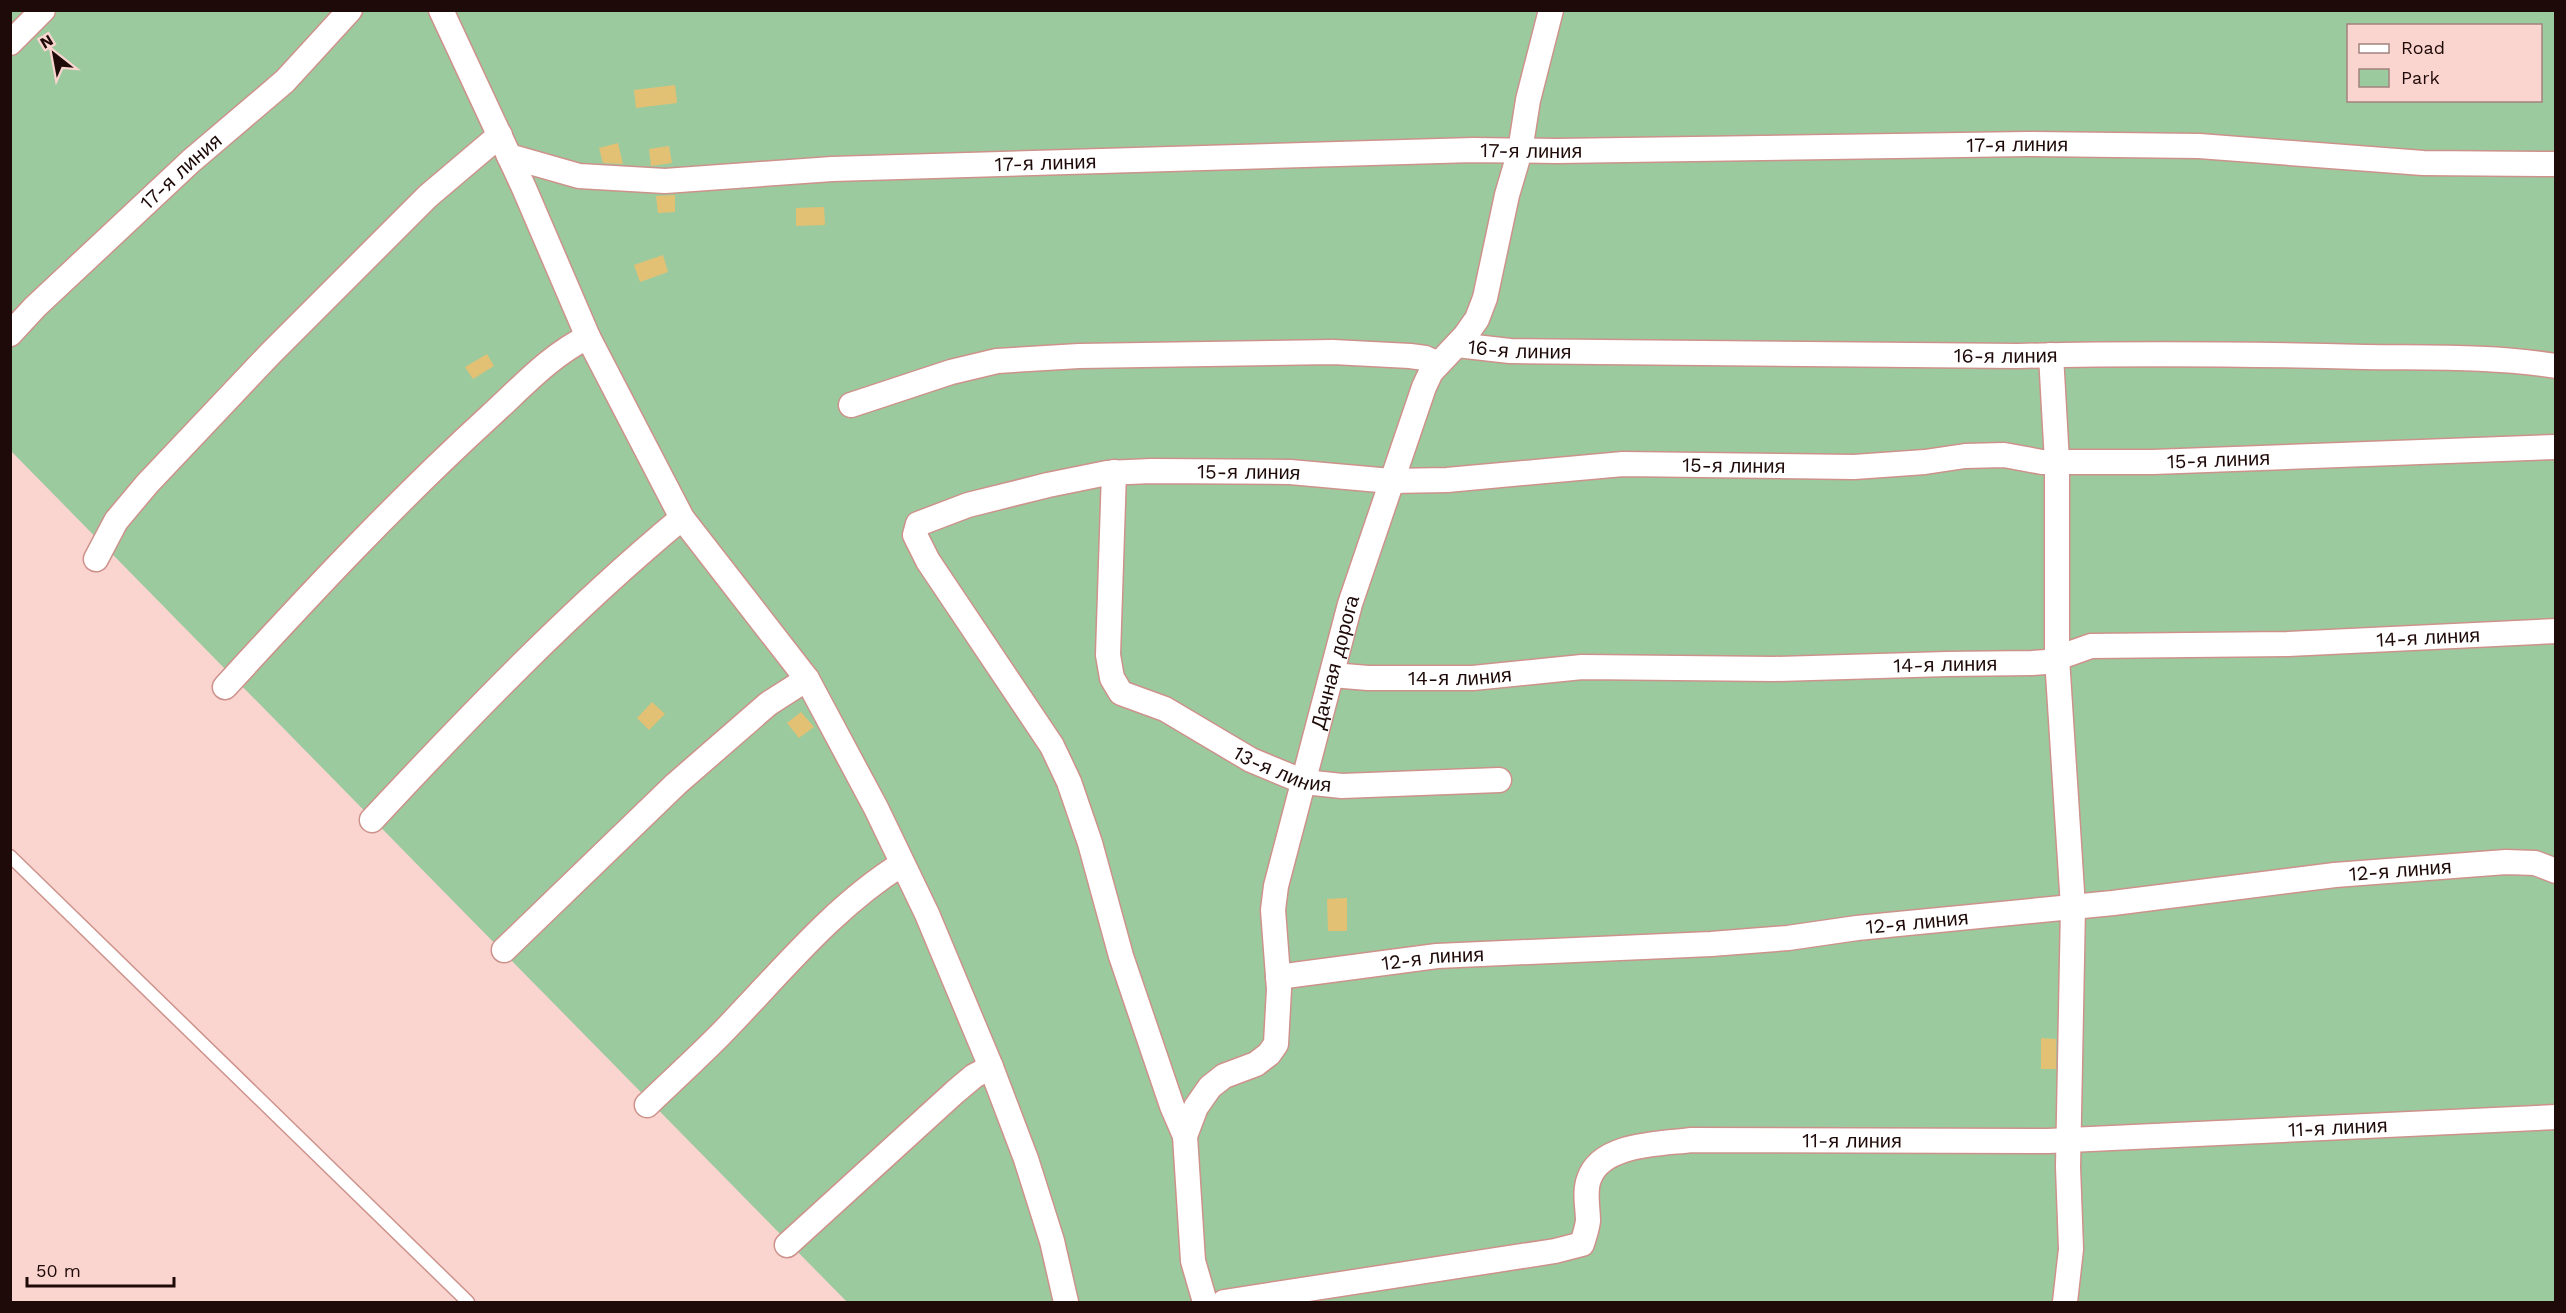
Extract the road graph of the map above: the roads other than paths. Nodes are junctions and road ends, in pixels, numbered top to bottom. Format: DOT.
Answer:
graph roads {
  1 [pos="43,10"];
  2 [pos="350,10"];
  3 [pos="441,10"];
  4 [pos="1551,10"];
  5 [pos="10,43"];
  6 [pos="504,146"];
  7 [pos="1520,151"];
  8 [pos="2556,164"];
  9 [pos="10,334"];
  10 [pos="588,337"];
  11 [pos="1457,345"];
  12 [pos="2052,355"];
  13 [pos="1438,364"];
  14 [pos="2556,366"];
  15 [pos="851,405"];
  16 [pos="2556,447"];
  17 [pos="2057,462"];
  18 [pos="1114,472"];
  19 [pos="1391,481"];
  20 [pos="682,518"];
  21 [pos="96,559"];
  22 [pos="2556,631"];
  23 [pos="2057,658"];
  24 [pos="1332,675"];
  25 [pos="807,679"];
  26 [pos="225,687"];
  27 [pos="1499,780"];
  28 [pos="1304,782"];
  29 [pos="372,820"];
  30 [pos="10,856"];
  31 [pos="902,864"];
  32 [pos="2556,871"];
  33 [pos="2073,908"];
  34 [pos="504,950"];
  35 [pos="1278,977"];
  36 [pos="991,1067"];
  37 [pos="646,1105"];
  38 [pos="2556,1117"];
  39 [pos="1185,1136"];
  40 [pos="2069,1140"];
  41 [pos="787,1245"];
  42 [pos="468,1302"];
  43 [pos="1066,1302"];
  44 [pos="1205,1302"];
  45 [pos="1224,1302"];
  46 [pos="2065,1302"];
  1 -- 5 [label="street"];
  2 -- 9 [label="street, 17-я линия"];
  3 -- 6 [label="street"];
  4 -- 7 [label="street, Дачная дорога"];
  6 -- 7 [label="street, 17-я линия"];
  6 -- 10 [label="street"];
  6 -- 21 [label="street"];
  7 -- 8 [label="street, 17-я линия"];
  7 -- 11 [label="street, Дачная дорога"];
  10 -- 20 [label="street"];
  10 -- 26 [label="street"];
  11 -- 12 [label="street, 16-я линия"];
  11 -- 13 [label="street, Дачная дорога"];
  12 -- 14 [label="street, 16-я линия"];
  12 -- 17 [label="street"];
  13 -- 15 [label="street"];
  13 -- 19 [label="street, Дачная дорога"];
  16 -- 17 [label="street, 15-я линия"];
  17 -- 19 [label="street, 15-я линия"];
  17 -- 23 [label="street"];
  18 -- 19 [label="street, 15-я линия"];
  18 -- 28 [label="street, 13-я линия"];
  18 -- 39 [label="street, 15-я линия"];
  19 -- 24 [label="street, Дачная дорога"];
  20 -- 25 [label="street"];
  20 -- 29 [label="street"];
  22 -- 23 [label="street, 14-я линия"];
  23 -- 24 [label="street, 14-я линия"];
  23 -- 33 [label="street"];
  24 -- 28 [label="street, Дачная дорога"];
  25 -- 31 [label="street"];
  25 -- 34 [label="street"];
  27 -- 28 [label="street, 13-я линия"];
  28 -- 35 [label="street, Дачная дорога"];
  30 -- 42 [label="lane"];
  31 -- 36 [label="street"];
  31 -- 37 [label="street"];
  32 -- 33 [label="street, 12-я линия"];
  33 -- 35 [label="street, 12-я линия"];
  33 -- 40 [label="street"];
  35 -- 39 [label="street, Дачная дорога"];
  36 -- 41 [label="street"];
  36 -- 43 [label="street"];
  38 -- 40 [label="street, 11-я линия"];
  39 -- 44 [label="street, Дачная дорога"];
  40 -- 45 [label="street, 11-я линия"];
  40 -- 46 [label="street"];
}
